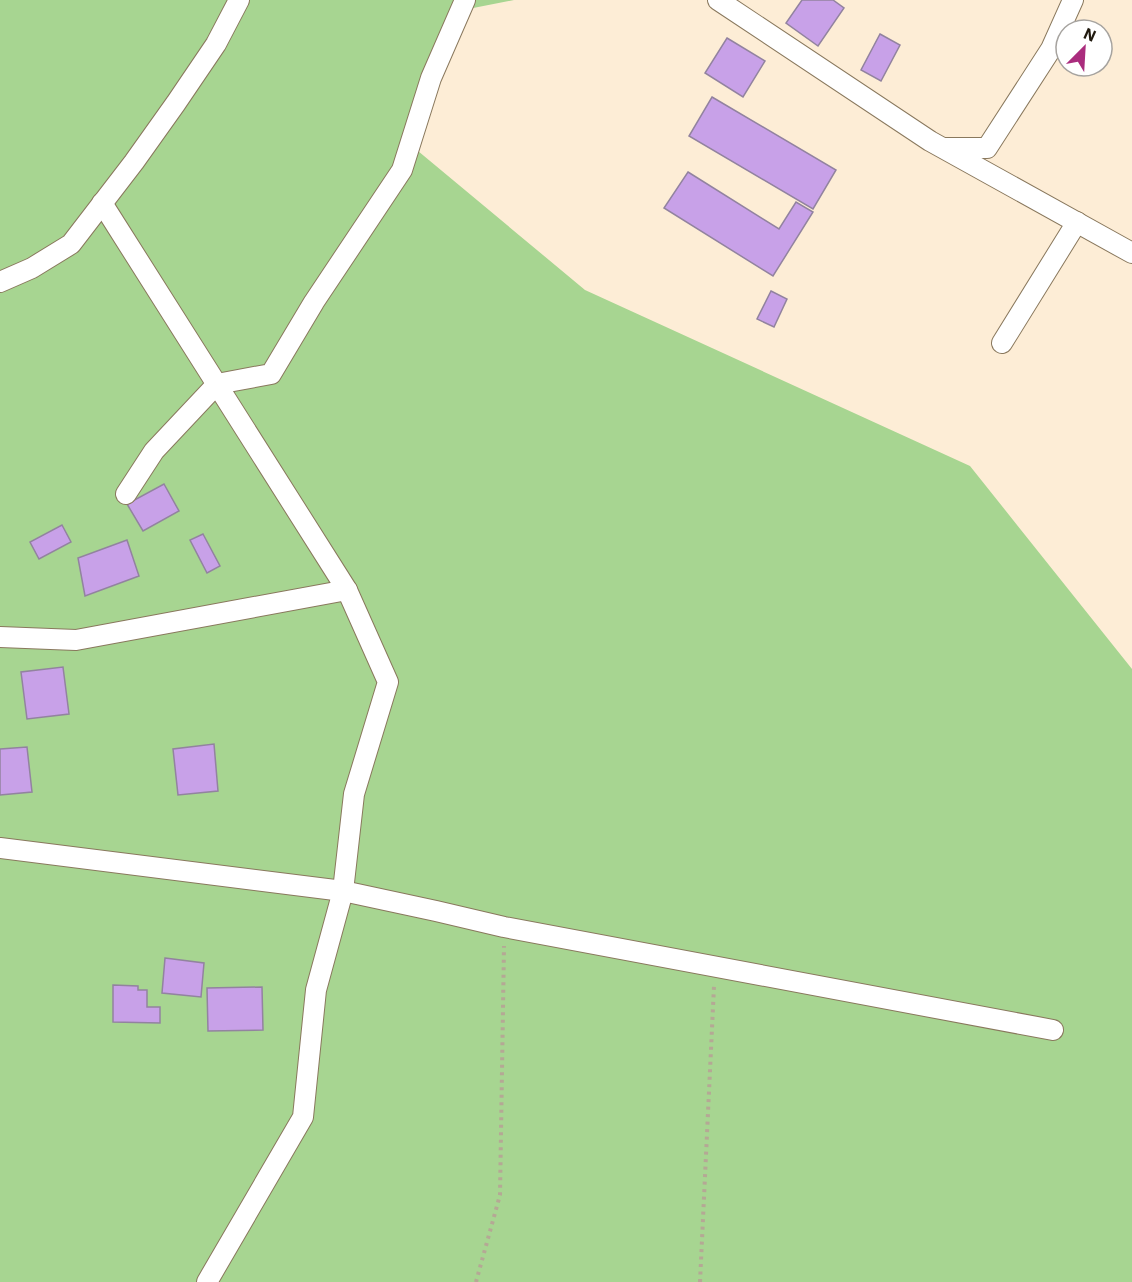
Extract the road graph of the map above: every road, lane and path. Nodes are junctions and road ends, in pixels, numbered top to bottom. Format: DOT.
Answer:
graph roads {
  1 [pos="239,0"];
  2 [pos="465,0"];
  3 [pos="718,0"];
  4 [pos="1073,0"];
  5 [pos="943,148"];
  6 [pos="102,204"];
  7 [pos="1077,222"];
  8 [pos="1132,253"];
  9 [pos="0,282"];
  10 [pos="1002,343"];
  11 [pos="217,384"];
  12 [pos="126,494"];
  13 [pos="347,590"];
  14 [pos="0,637"];
  15 [pos="0,848"];
  16 [pos="343,891"];
  17 [pos="504,927"];
  18 [pos="715,968"];
  19 [pos="1053,1030"];
  20 [pos="207,1282"];
  21 [pos="476,1282"];
  22 [pos="700,1282"];
  1 -- 6 [label="street"];
  2 -- 11 [label="street"];
  3 -- 5 [label="street"];
  4 -- 5 [label="street"];
  5 -- 7 [label="street"];
  6 -- 9 [label="street"];
  6 -- 11 [label="street"];
  7 -- 8 [label="street"];
  7 -- 10 [label="street"];
  11 -- 12 [label="street"];
  11 -- 13 [label="street"];
  13 -- 14 [label="street"];
  13 -- 16 [label="street"];
  15 -- 16 [label="street"];
  16 -- 17 [label="street"];
  16 -- 20 [label="street"];
  17 -- 18 [label="street"];
  17 -- 21 [label="path"];
  18 -- 19 [label="street"];
  18 -- 22 [label="path"];
}
